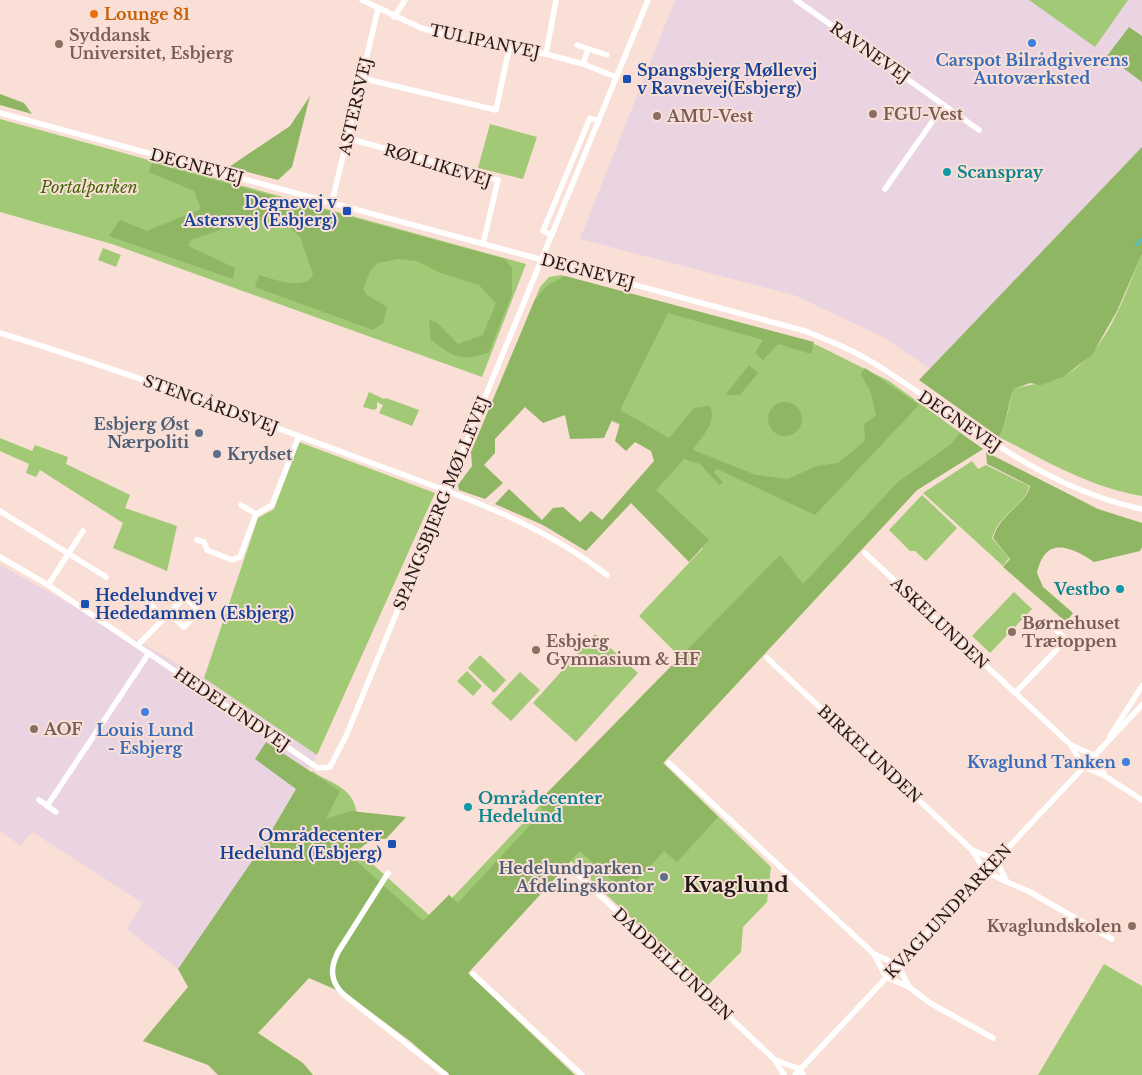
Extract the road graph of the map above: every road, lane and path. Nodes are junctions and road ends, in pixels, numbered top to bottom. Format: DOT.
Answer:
graph roads {
  1 [pos="362,0"];
  2 [pos="405,0"];
  3 [pos="556,0"];
  4 [pos="648,0"];
  5 [pos="796,0"];
  6 [pos="378,10"];
  7 [pos="394,17"];
  8 [pos="577,45"];
  9 [pos="588,48"];
  10 [pos="509,49"];
  11 [pos="546,54"];
  12 [pos="607,55"];
  13 [pos="583,64"];
  14 [pos="616,77"];
  15 [pos="361,78"];
  16 [pos="944,105"];
  17 [pos="0,113"];
  18 [pos="599,121"];
  19 [pos="979,130"];
  20 [pos="347,138"];
  21 [pos="885,189"];
  22 [pos="332,202"];
  23 [pos="552,235"];
  24 [pos="483,244"];
  25 [pos="543,258"];
  26 [pos="0,333"];
  27 [pos="299,436"];
  28 [pos="446,491"];
  29 [pos="242,505"];
  30 [pos="1142,508"];
  31 [pos="0,511"];
  32 [pos="256,514"];
  33 [pos="83,531"];
  34 [pos="197,540"];
  35 [pos="69,553"];
  36 [pos="865,553"];
  37 [pos="0,557"];
  38 [pos="607,575"];
  39 [pos="106,577"];
  40 [pos="48,585"];
  41 [pos="143,597"];
  42 [pos="167,615"];
  43 [pos="1048,622"];
  44 [pos="138,645"];
  45 [pos="149,653"];
  46 [pos="767,658"];
  47 [pos="1142,686"];
  48 [pos="1016,693"];
  49 [pos="1142,705"];
  50 [pos="1071,745"];
  51 [pos="1102,748"];
  52 [pos="1095,756"];
  53 [pos="669,763"];
  54 [pos="1084,766"];
  55 [pos="326,769"];
  56 [pos="1105,776"];
  57 [pos="39,800"];
  58 [pos="1142,800"];
  59 [pos="47,806"];
  60 [pos="56,812"];
  61 [pos="972,850"];
  62 [pos="996,860"];
  63 [pos="571,868"];
  64 [pos="985,872"];
  65 [pos="388,873"];
  66 [pos="1007,882"];
  67 [pos="1072,917"];
  68 [pos="1066,928"];
  69 [pos="1112,939"];
  70 [pos="874,954"];
  71 [pos="898,965"];
  72 [pos="473,974"];
  73 [pos="886,977"];
  74 [pos="909,987"];
  75 [pos="993,1038"];
  76 [pos="775,1060"];
  77 [pos="802,1072"];
  78 [pos="446,1075"];
  79 [pos="582,1075"];
  80 [pos="784,1075"];
  81 [pos="795,1075"];
  1 -- 6 [label="street, TULIPANVEJ"];
  2 -- 7 [label="street"];
  3 -- 11 [label="street"];
  4 -- 14 [label="street, SPANGSBJERG MØLLEVEJ"];
  5 -- 16 [label="street, RAVNEVEJ"];
  6 -- 7 [label="street, TULIPANVEJ"];
  6 -- 15 [label="street, ASTERSVEJ"];
  7 -- 10 [label="street, TULIPANVEJ"];
  8 -- 9 [label="street"];
  9 -- 12 [label="street"];
  9 -- 13 [label="street"];
  10 -- 11 [label="street, TULIPANVEJ"];
  10 -- 15 [label="street"];
  11 -- 13 [label="street, TULIPANVEJ"];
  13 -- 14 [label="street, TULIPANVEJ"];
  14 -- 18 [label="street, SPANGSBJERG MØLLEVEJ"];
  15 -- 20 [label="street, ASTERSVEJ"];
  16 -- 19 [label="street, RAVNEVEJ"];
  16 -- 21 [label="street"];
  17 -- 22 [label="street, DEGNEVEJ"];
  18 -- 23 [label="street, SPANGSBJERG MØLLEVEJ"];
  18 -- 23 [label="street, SPANGSBJERG MØLLEVEJ"];
  20 -- 22 [label="street, ASTERSVEJ"];
  20 -- 24 [label="street, RØLLIKEVEJ"];
  22 -- 24 [label="street, DEGNEVEJ"];
  23 -- 25 [label="street, SPANGSBJERG MØLLEVEJ"];
  24 -- 25 [label="street, DEGNEVEJ"];
  25 -- 28 [label="street, SPANGSBJERG MØLLEVEJ"];
  25 -- 30 [label="street, DEGNEVEJ"];
  26 -- 27 [label="street, STENGÅRDSVEJ"];
  27 -- 28 [label="street, STENGÅRDSVEJ"];
  27 -- 32 [label="street"];
  28 -- 38 [label="street, STENGÅRDSVEJ"];
  28 -- 55 [label="street, SPANGSBJERG MØLLEVEJ"];
  29 -- 32 [label="street"];
  31 -- 35 [label="street"];
  32 -- 34 [label="street"];
  33 -- 35 [label="street"];
  35 -- 39 [label="street"];
  35 -- 40 [label="street"];
  36 -- 48 [label="street, ASKELUNDEN"];
  37 -- 40 [label="street, HEDELUNDVEJ"];
  40 -- 44 [label="street, HEDELUNDVEJ"];
  41 -- 42 [label="street"];
  42 -- 42 [label="street"];
  42 -- 44 [label="street"];
  43 -- 48 [label="street"];
  44 -- 45 [label="street, HEDELUNDVEJ"];
  45 -- 55 [label="street, HEDELUNDVEJ"];
  45 -- 59 [label="street"];
  46 -- 61 [label="street, BIRKELUNDEN"];
  47 -- 51 [label="street, KVAGLUNDPARKEN"];
  48 -- 50 [label="street, ASKELUNDEN"];
  49 -- 51 [label="street, KVAGLUNDPARKEN"];
  50 -- 52 [label="street, ASKELUNDEN"];
  50 -- 54 [label="street, ASKELUNDEN"];
  51 -- 52 [label="street, KVAGLUNDPARKEN"];
  52 -- 54 [label="street, KVAGLUNDPARKEN"];
  52 -- 56 [label="street"];
  53 -- 70 [label="street"];
  54 -- 56 [label="street"];
  54 -- 62 [label="street, KVAGLUNDPARKEN"];
  56 -- 58 [label="street"];
  57 -- 59 [label="street"];
  59 -- 60 [label="street"];
  61 -- 62 [label="street, BIRKELUNDEN"];
  61 -- 64 [label="street, BIRKELUNDEN"];
  62 -- 64 [label="street, KVAGLUNDPARKEN"];
  62 -- 66 [label="street"];
  63 -- 76 [label="street, DADDELLUNDEN"];
  64 -- 66 [label="street"];
  64 -- 71 [label="street, KVAGLUNDPARKEN"];
  65 -- 78 [label="street"];
  66 -- 67 [label="street"];
  67 -- 68 [label="street"];
  67 -- 69 [label="street"];
  70 -- 71 [label="street"];
  70 -- 73 [label="street"];
  71 -- 73 [label="street, KVAGLUNDPARKEN"];
  71 -- 74 [label="street"];
  72 -- 79 [label="street"];
  73 -- 74 [label="street"];
  73 -- 77 [label="street, KVAGLUNDPARKEN"];
  74 -- 75 [label="street"];
  76 -- 77 [label="street, DADDELLUNDEN"];
  76 -- 80 [label="street, DADDELLUNDEN"];
  77 -- 81 [label="street, KVAGLUNDPARKEN"];
}
